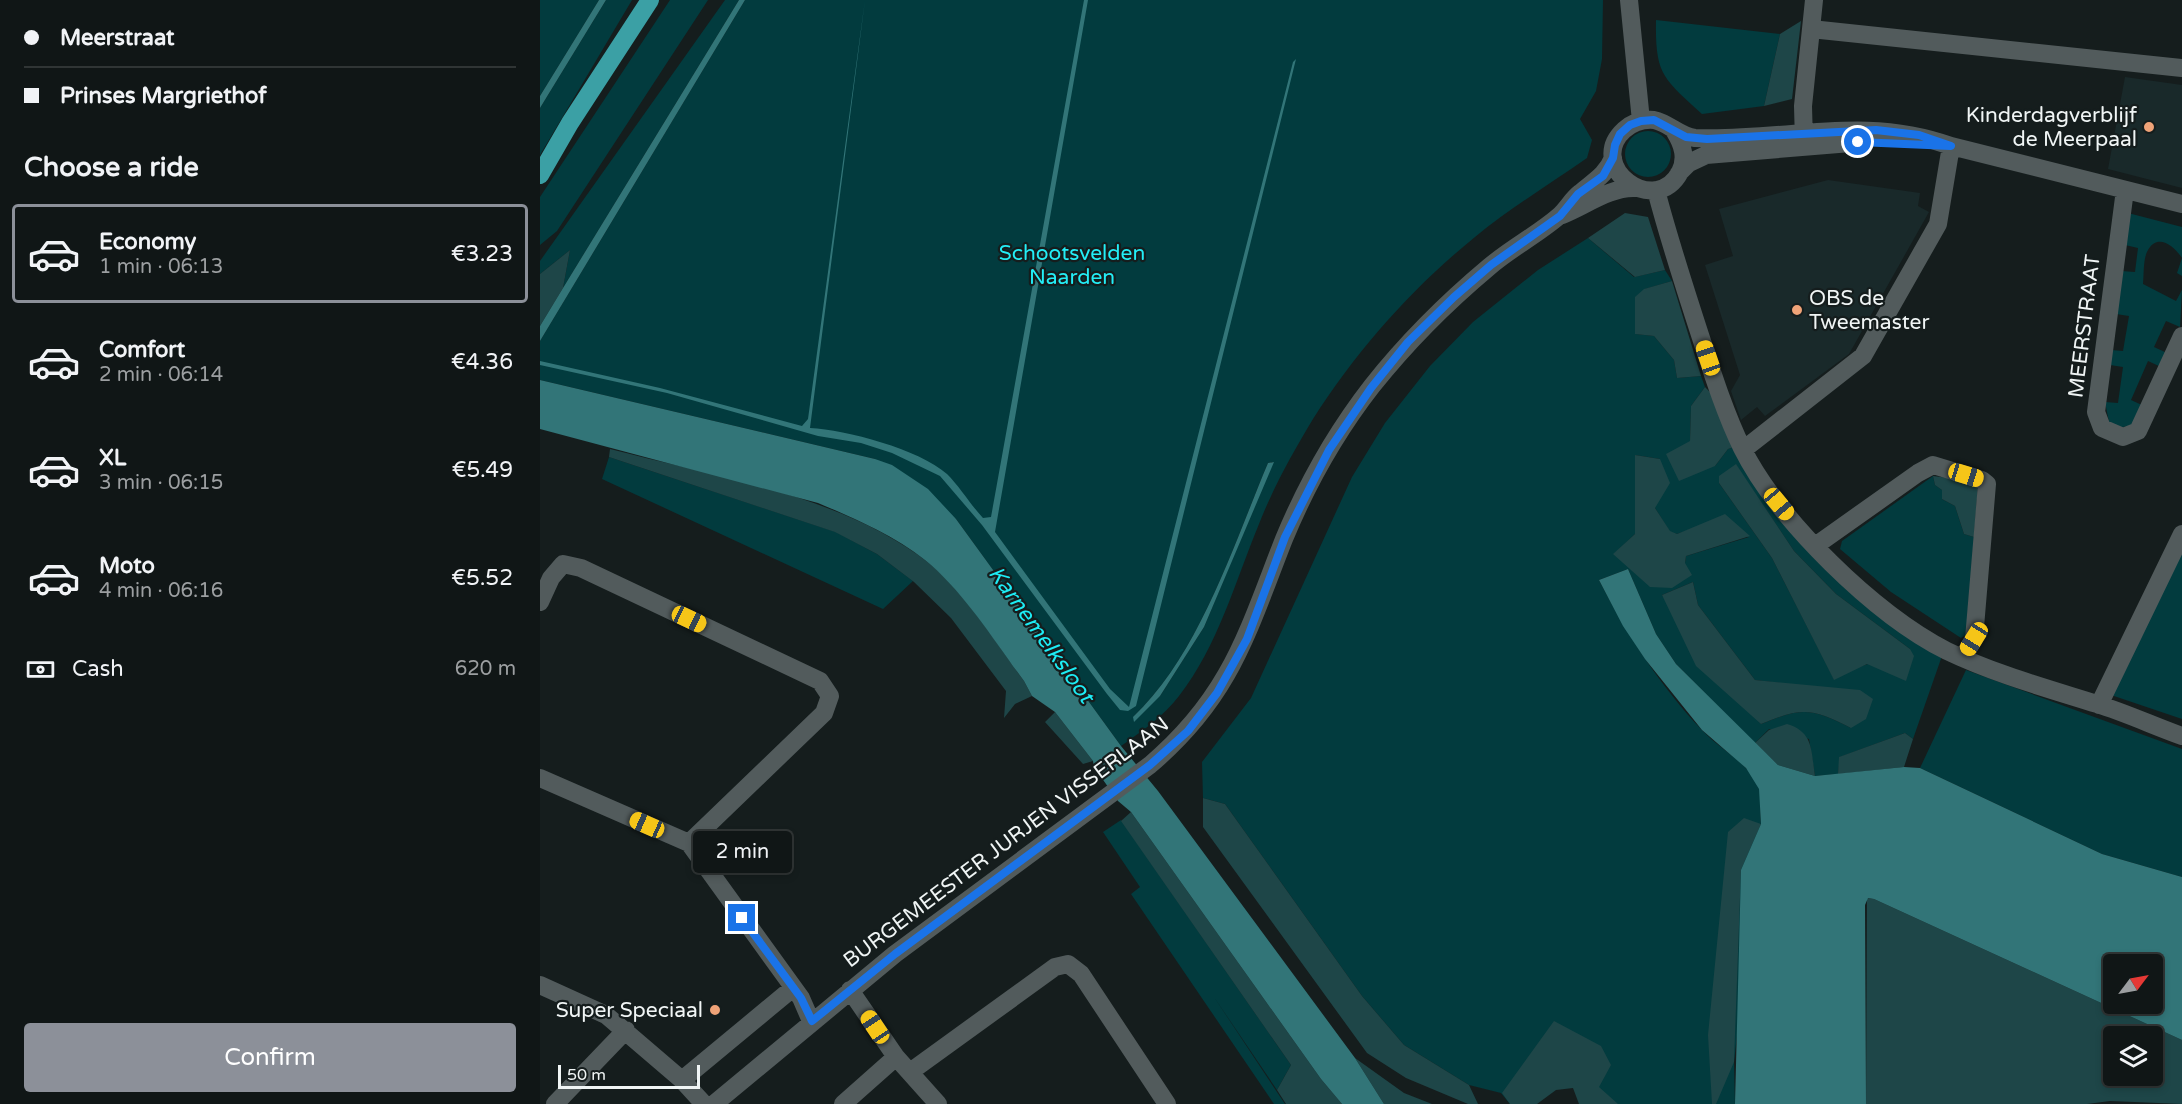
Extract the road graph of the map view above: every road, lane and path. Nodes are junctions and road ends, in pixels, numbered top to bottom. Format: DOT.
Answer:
graph roads {
  1 [pos="650,0"];
  2 [pos="1629,0"];
  3 [pos="1814,0"];
  4 [pos="1811,29"];
  5 [pos="2182,68"];
  6 [pos="1641,121"];
  7 [pos="1675,132"];
  8 [pos="1804,139"];
  9 [pos="1951,146"];
  10 [pos="1613,158"];
  11 [pos="1679,173"];
  12 [pos="540,175"];
  13 [pos="1635,188"];
  14 [pos="1656,190"];
  15 [pos="2125,190"];
  16 [pos="2182,204"];
  17 [pos="1560,216"];
  18 [pos="2182,336"];
  19 [pos="1743,450"];
  20 [pos="2182,534"];
  21 [pos="1815,546"];
  22 [pos="540,602"];
  23 [pos="1963,657"];
  24 [pos="2099,705"];
  25 [pos="2182,736"];
  26 [pos="540,778"];
  27 [pos="689,843"];
  28 [pos="540,985"];
  29 [pos="793,988"];
  30 [pos="850,990"];
  31 [pos="812,1021"];
  32 [pos="627,1030"];
  33 [pos="896,1057"];
  34 [pos="910,1072"];
  35 [pos="682,1080"];
  36 [pos="555,1104"];
  37 [pos="704,1104"];
  38 [pos="714,1104"];
  39 [pos="843,1104"];
  40 [pos="938,1104"];
  41 [pos="1167,1104"];
  1 -- 12 [label="main road"];
  2 -- 6 [label="street"];
  3 -- 4 [label="street"];
  4 -- 5 [label="street"];
  4 -- 8 [label="street"];
  6 -- 7 [label="street"];
  6 -- 10 [label="street"];
  7 -- 8 [label="street"];
  7 -- 11 [label="street"];
  8 -- 9 [label="street"];
  8 -- 11 [label="street"];
  9 -- 15 [label="street"];
  9 -- 19 [label="street"];
  10 -- 13 [label="street"];
  10 -- 17 [label="street, BURGEMEESTER JURJEN VISSERLAAN"];
  11 -- 14 [label="street"];
  13 -- 14 [label="street"];
  13 -- 17 [label="street, BURGEMEESTER JURJEN VISSERLAAN"];
  14 -- 19 [label="street"];
  15 -- 16 [label="street"];
  15 -- 18 [label="street, MEERSTRAAT"];
  17 -- 30 [label="street, BURGEMEESTER JURJEN VISSERLAAN"];
  19 -- 21 [label="street"];
  20 -- 24 [label="street"];
  21 -- 23 [label="street"];
  21 -- 23 [label="street"];
  22 -- 27 [label="street"];
  23 -- 24 [label="street"];
  24 -- 25 [label="street"];
  26 -- 27 [label="street"];
  27 -- 29 [label="street"];
  28 -- 32 [label="street"];
  29 -- 31 [label="street"];
  29 -- 35 [label="street"];
  30 -- 31 [label="street, BURGEMEESTER JURJEN VISSERLAAN"];
  30 -- 33 [label="street"];
  31 -- 38 [label="street, BURGEMEESTER JURJEN VISSERLAAN"];
  32 -- 35 [label="street"];
  32 -- 36 [label="street"];
  33 -- 34 [label="street"];
  33 -- 39 [label="street"];
  34 -- 40 [label="street"];
  34 -- 41 [label="street"];
  35 -- 37 [label="street"];
}
